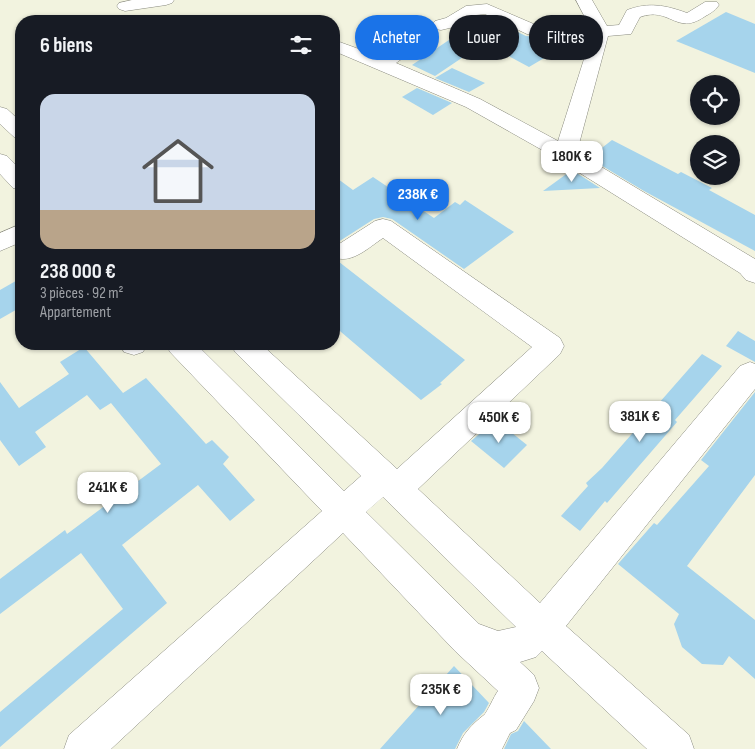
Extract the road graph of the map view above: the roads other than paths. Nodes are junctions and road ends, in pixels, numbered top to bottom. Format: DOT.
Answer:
graph roads {
  1 [pos="166,0"];
  2 [pos="584,0"];
  3 [pos="711,5"];
  4 [pos="124,7"];
  5 [pos="592,15"];
  6 [pos="441,25"];
  7 [pos="529,28"];
  8 [pos="603,31"];
  9 [pos="340,47"];
  10 [pos="389,60"];
  11 [pos="592,60"];
  12 [pos="383,64"];
  13 [pos="15,108"];
  14 [pos="0,113"];
  15 [pos="15,127"];
  16 [pos="558,150"];
  17 [pos="0,162"];
  18 [pos="15,177"];
  19 [pos="15,235"];
  20 [pos="0,243"];
  21 [pos="344,252"];
  22 [pos="755,274"];
  23 [pos="185,350"];
  24 [pos="250,350"];
  25 [pos="755,377"];
  26 [pos="390,483"];
  27 [pos="344,512"];
  28 [pos="542,628"];
  29 [pos="468,638"];
  30 [pos="490,732"];
  31 [pos="83,749"];
  32 [pos="675,749"];
  1 -- 4 [label="lane"];
  2 -- 5 [label="lane"];
  3 -- 8 [label="lane"];
  6 -- 7 [label="lane"];
  9 -- 12 [label="lane"];
  10 -- 12 [label="lane"];
  11 -- 16 [label="lane"];
  12 -- 16 [label="lane"];
  13 -- 14 [label="lane"];
  14 -- 15 [label="lane"];
  16 -- 22 [label="lane"];
  17 -- 18 [label="lane"];
  19 -- 20 [label="lane"];
  21 -- 26 [label="lane"];
  23 -- 27 [label="lane"];
  24 -- 26 [label="lane"];
  25 -- 28 [label="lane"];
  26 -- 27 [label="lane"];
  26 -- 28 [label="lane"];
  27 -- 29 [label="lane"];
  27 -- 31 [label="lane"];
  28 -- 29 [label="lane"];
  28 -- 32 [label="lane"];
  29 -- 30 [label="lane"];
}
